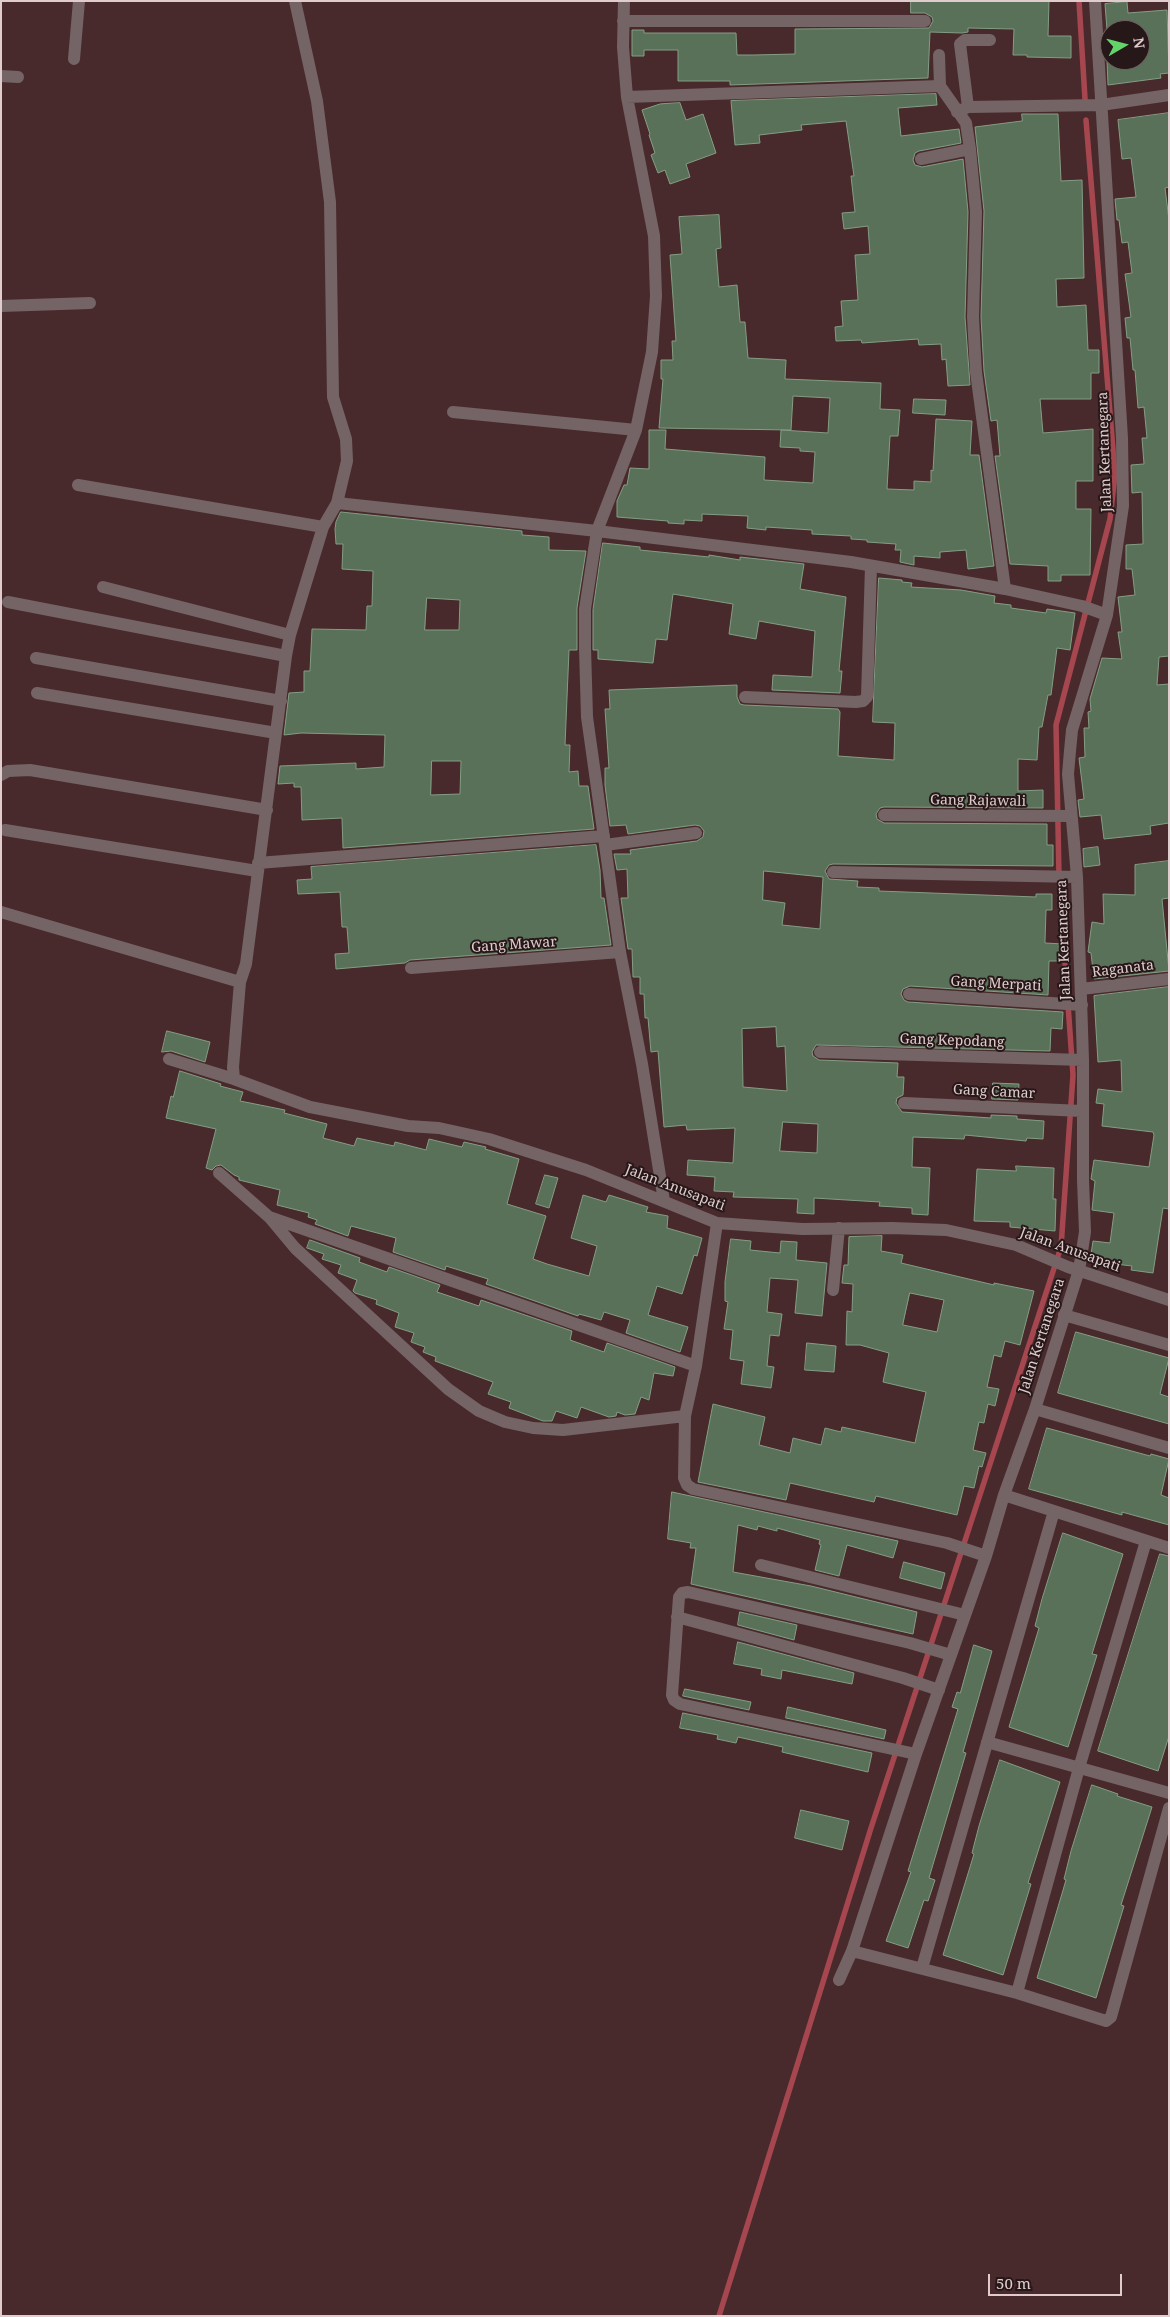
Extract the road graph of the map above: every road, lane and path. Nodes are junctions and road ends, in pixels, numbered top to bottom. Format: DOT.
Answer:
graph roads {
  1 [pos="79,1"];
  2 [pos="295,1"];
  3 [pos="624,1"];
  4 [pos="1094,1"];
  5 [pos="623,21"];
  6 [pos="925,21"];
  7 [pos="990,40"];
  8 [pos="939,55"];
  9 [pos="74,59"];
  10 [pos="1,76"];
  11 [pos="18,77"];
  12 [pos="940,86"];
  13 [pos="1169,95"];
  14 [pos="627,97"];
  15 [pos="1101,105"];
  16 [pos="962,109"];
  17 [pos="970,149"];
  18 [pos="921,159"];
  19 [pos="90,303"];
  20 [pos="1,306"];
  21 [pos="454,412"];
  22 [pos="636,430"];
  23 [pos="78,485"];
  24 [pos="337,502"];
  25 [pos="323,527"];
  26 [pos="597,531"];
  27 [pos="870,566"];
  28 [pos="103,588"];
  29 [pos="1004,589"];
  30 [pos="8,602"];
  31 [pos="1103,614"];
  32 [pos="290,635"];
  33 [pos="286,656"];
  34 [pos="36,658"];
  35 [pos="37,693"];
  36 [pos="745,697"];
  37 [pos="280,701"];
  38 [pos="276,733"];
  39 [pos="1,775"];
  40 [pos="267,810"];
  41 [pos="884,814"];
  42 [pos="1069,816"];
  43 [pos="5,830"];
  44 [pos="696,833"];
  45 [pos="604,841"];
  46 [pos="257,867"];
  47 [pos="832,872"];
  48 [pos="1072,877"];
  49 [pos="1,912"];
  50 [pos="620,952"];
  51 [pos="411,968"];
  52 [pos="1169,979"];
  53 [pos="240,982"];
  54 [pos="1081,989"];
  55 [pos="909,994"];
  56 [pos="1078,1004"];
  57 [pos="820,1052"];
  58 [pos="169,1059"];
  59 [pos="1075,1060"];
  60 [pos="234,1078"];
  61 [pos="904,1103"];
  62 [pos="1077,1111"];
  63 [pos="219,1172"];
  64 [pos="664,1202"];
  65 [pos="269,1217"];
  66 [pos="717,1223"];
  67 [pos="839,1228"];
  68 [pos="1074,1269"];
  69 [pos="833,1290"];
  70 [pos="1169,1300"];
  71 [pos="1064,1315"];
  72 [pos="1169,1345"];
  73 [pos="696,1366"];
  74 [pos="1035,1409"];
  75 [pos="685,1416"];
  76 [pos="1169,1448"];
  77 [pos="1004,1494"];
  78 [pos="1054,1511"];
  79 [pos="1146,1541"];
  80 [pos="1169,1548"];
  81 [pos="984,1556"];
  82 [pos="761,1565"];
  83 [pos="960,1613"];
  84 [pos="677,1617"];
  85 [pos="952,1655"];
  86 [pos="934,1688"];
  87 [pos="987,1742"];
  88 [pos="911,1753"];
  89 [pos="1079,1768"];
  90 [pos="1169,1794"];
  91 [pos="1169,1808"];
  92 [pos="852,1951"];
  93 [pos="922,1968"];
  94 [pos="839,1980"];
  95 [pos="1017,1993"];
  1 -- 9 [label="street"];
  2 -- 24 [label="street"];
  3 -- 5 [label="street"];
  4 -- 15 [label="street, Jalan Kertanegara"];
  5 -- 6 [label="street"];
  5 -- 14 [label="street"];
  7 -- 16 [label="street"];
  8 -- 12 [label="street"];
  10 -- 11 [label="street"];
  12 -- 14 [label="street"];
  12 -- 16 [label="street"];
  13 -- 15 [label="street"];
  14 -- 22 [label="street"];
  15 -- 16 [label="street"];
  15 -- 31 [label="street, Jalan Kertanegara"];
  16 -- 17 [label="street"];
  17 -- 18 [label="street"];
  17 -- 29 [label="street"];
  19 -- 20 [label="street"];
  21 -- 22 [label="street"];
  22 -- 26 [label="street"];
  23 -- 25 [label="street"];
  24 -- 25 [label="street"];
  24 -- 26 [label="street"];
  25 -- 32 [label="street"];
  26 -- 27 [label="street"];
  26 -- 45 [label="street"];
  27 -- 29 [label="street"];
  27 -- 36 [label="street"];
  28 -- 32 [label="street"];
  29 -- 31 [label="street"];
  30 -- 33 [label="street"];
  31 -- 42 [label="street, Jalan Kertanegara"];
  32 -- 33 [label="street"];
  33 -- 37 [label="street"];
  34 -- 37 [label="street"];
  35 -- 38 [label="street"];
  37 -- 38 [label="street"];
  38 -- 40 [label="street"];
  39 -- 40 [label="street"];
  40 -- 46 [label="street"];
  41 -- 42 [label="street, Gang Rajawali"];
  42 -- 48 [label="street, Jalan Kertanegara"];
  43 -- 46 [label="street"];
  44 -- 45 [label="street"];
  45 -- 46 [label="street"];
  45 -- 50 [label="street"];
  46 -- 53 [label="street"];
  47 -- 48 [label="street"];
  48 -- 54 [label="street, Jalan Kertanegara"];
  49 -- 53 [label="street"];
  50 -- 51 [label="street, Gang Mawar"];
  50 -- 64 [label="street"];
  52 -- 54 [label="street, Raganata"];
  53 -- 60 [label="street"];
  54 -- 56 [label="street, Jalan Kertanegara"];
  55 -- 56 [label="street, Gang Merpati"];
  56 -- 59 [label="street, Jalan Kertanegara"];
  57 -- 59 [label="street, Gang Kepodang"];
  58 -- 60 [label="street, Jalan Anusapati"];
  59 -- 62 [label="street, Jalan Kertanegara"];
  60 -- 64 [label="street, Jalan Anusapati"];
  61 -- 62 [label="street, Gang Camar"];
  62 -- 68 [label="street, Jalan Kertanegara"];
  63 -- 65 [label="street"];
  64 -- 66 [label="street, Jalan Anusapati"];
  65 -- 73 [label="street"];
  65 -- 75 [label="street"];
  66 -- 67 [label="street, Jalan Anusapati"];
  66 -- 73 [label="street"];
  67 -- 68 [label="street, Jalan Anusapati"];
  67 -- 69 [label="street"];
  68 -- 70 [label="street, Jalan Anusapati"];
  68 -- 71 [label="street, Jalan Kertanegara"];
  71 -- 72 [label="street"];
  71 -- 74 [label="street, Jalan Kertanegara"];
  73 -- 75 [label="street"];
  74 -- 76 [label="street"];
  74 -- 77 [label="street, Jalan Kertanegara"];
  75 -- 81 [label="street"];
  77 -- 78 [label="street"];
  77 -- 81 [label="street, Jalan Kertanegara"];
  78 -- 79 [label="street"];
  78 -- 87 [label="street"];
  79 -- 80 [label="street"];
  79 -- 89 [label="street"];
  81 -- 83 [label="street, Jalan Kertanegara"];
  82 -- 83 [label="street"];
  83 -- 85 [label="street, Jalan Kertanegara"];
  84 -- 85 [label="street"];
  84 -- 86 [label="street"];
  84 -- 88 [label="street"];
  85 -- 86 [label="street, Jalan Kertanegara"];
  86 -- 88 [label="street, Jalan Kertanegara"];
  87 -- 89 [label="street"];
  87 -- 93 [label="street"];
  88 -- 92 [label="street, Jalan Kertanegara"];
  89 -- 90 [label="street"];
  89 -- 95 [label="street"];
  91 -- 95 [label="street"];
  92 -- 93 [label="street"];
  92 -- 94 [label="street, Jalan Kertanegara"];
  93 -- 95 [label="street"];
}
